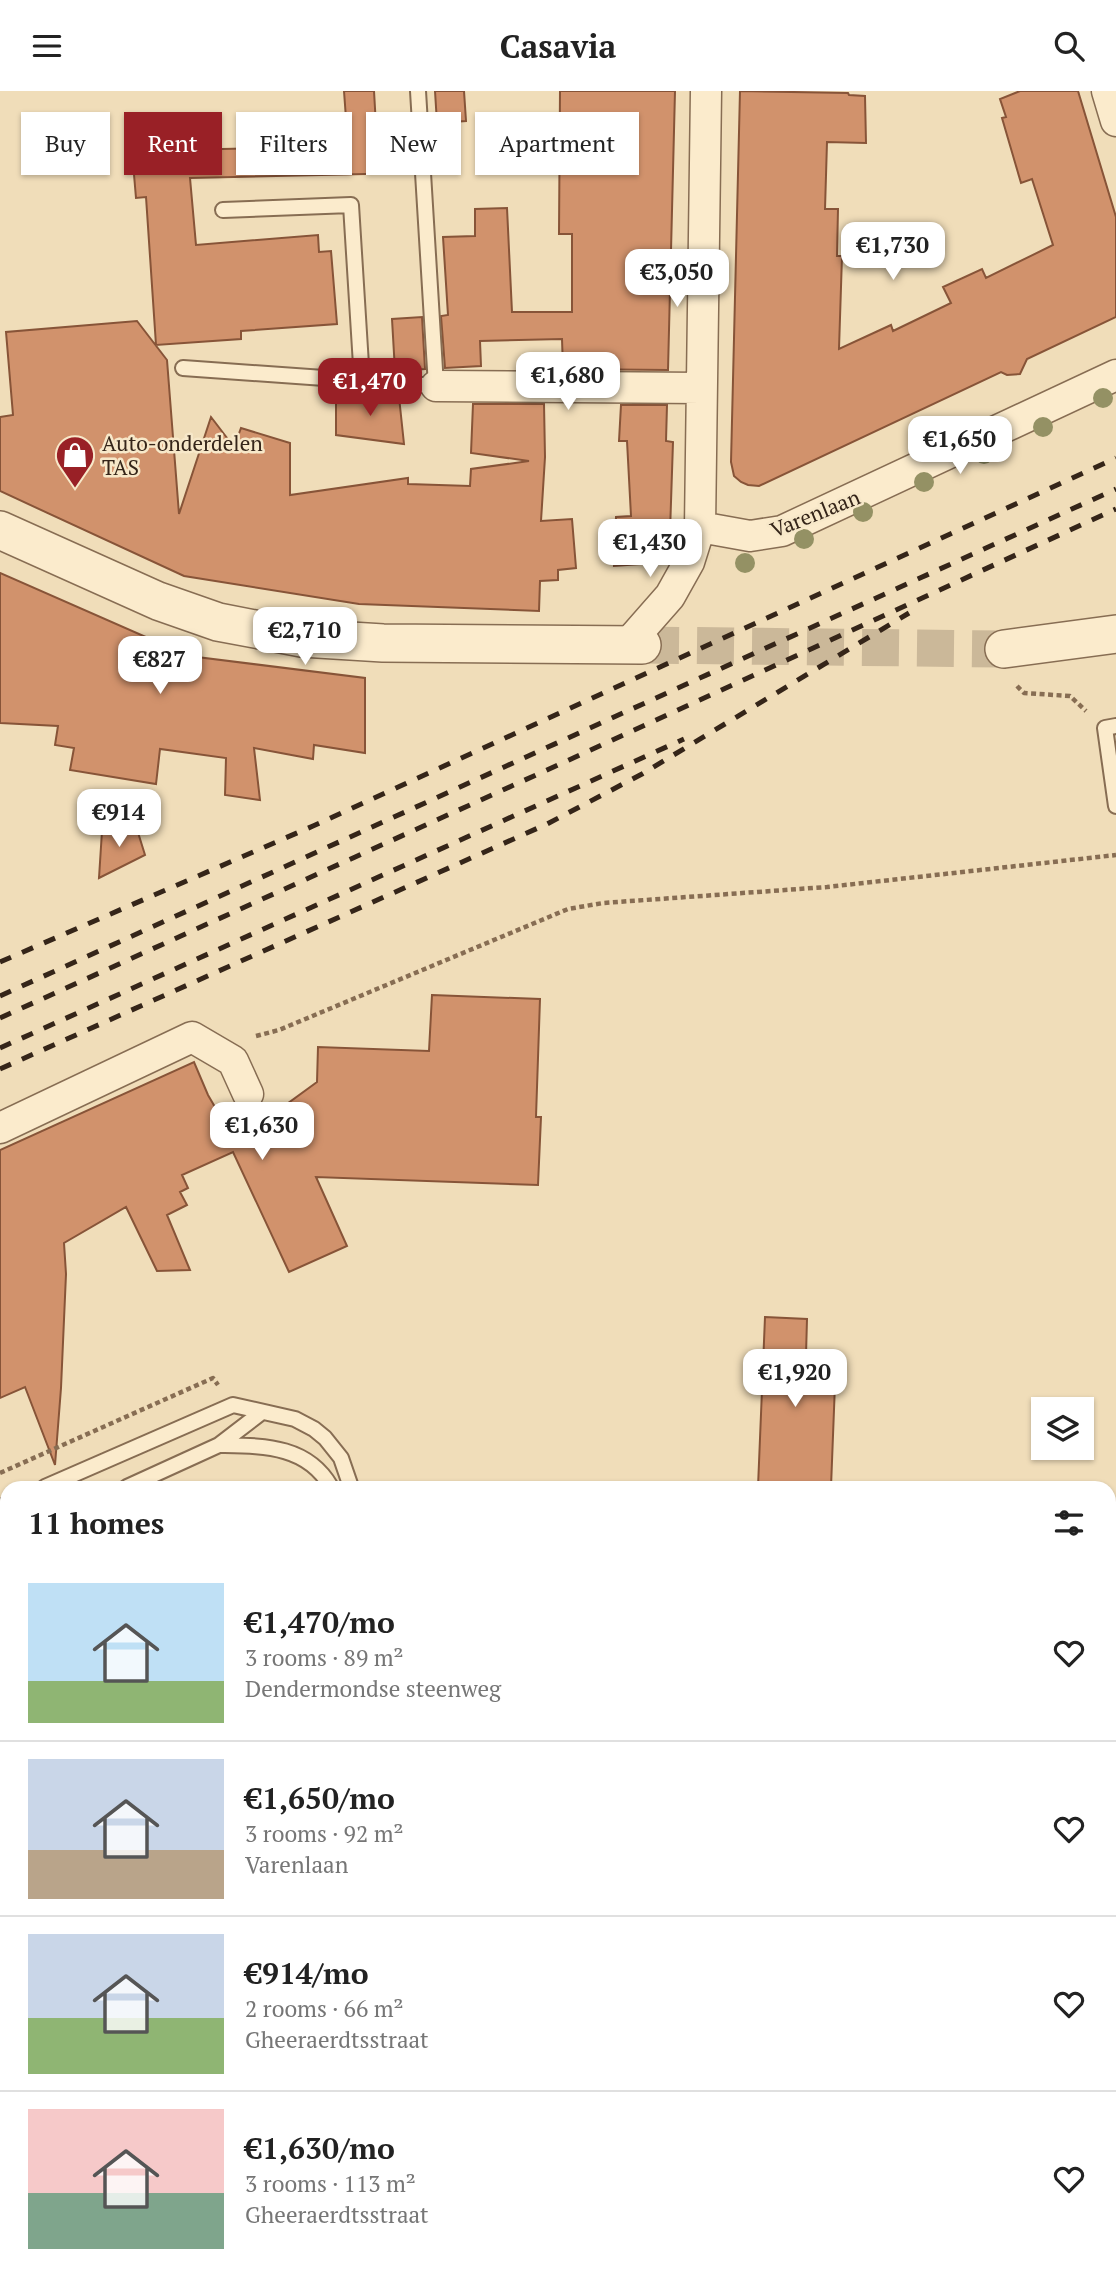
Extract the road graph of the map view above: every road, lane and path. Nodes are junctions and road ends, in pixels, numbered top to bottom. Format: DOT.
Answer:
graph roads {
  1 [pos="418,91"];
  2 [pos="706,91"];
  3 [pos="1107,91"];
  4 [pos="1116,121"];
  5 [pos="223,210"];
  6 [pos="183,368"];
  7 [pos="1116,375"];
  8 [pos="362,381"];
  9 [pos="436,386"];
  10 [pos="701,388"];
  11 [pos="700,527"];
  12 [pos="0,530"];
  13 [pos="1116,634"];
  14 [pos="634,645"];
  15 [pos="1009,665"];
  16 [pos="1111,727"];
  17 [pos="1116,806"];
  18 [pos="1116,855"];
  19 [pos="250,1038"];
  20 [pos="248,1094"];
  21 [pos="0,1128"];
  22 [pos="233,1405"];
  23 [pos="262,1412"];
  24 [pos="219,1445"];
  25 [pos="0,1473"];
  26 [pos="59,1481"];
  27 [pos="140,1481"];
  28 [pos="326,1481"];
  29 [pos="349,1481"];
  1 -- 9 [label="lane"];
  2 -- 10 [label="street"];
  3 -- 4 [label="street"];
  5 -- 8 [label="lane"];
  6 -- 8 [label="lane"];
  7 -- 11 [label="street, Varenlaan"];
  8 -- 9 [label="lane"];
  9 -- 10 [label="street"];
  10 -- 11 [label="street"];
  11 -- 14 [label="street"];
  12 -- 14 [label="street"];
  13 -- 15 [label="street"];
  15 -- 16 [label="path"];
  16 -- 17 [label="lane"];
  18 -- 19 [label="path"];
  20 -- 21 [label="street"];
  22 -- 23 [label="lane"];
  22 -- 25 [label="path"];
  22 -- 26 [label="lane"];
  23 -- 24 [label="lane"];
  23 -- 29 [label="lane"];
  24 -- 27 [label="lane"];
  24 -- 28 [label="lane"];
}
